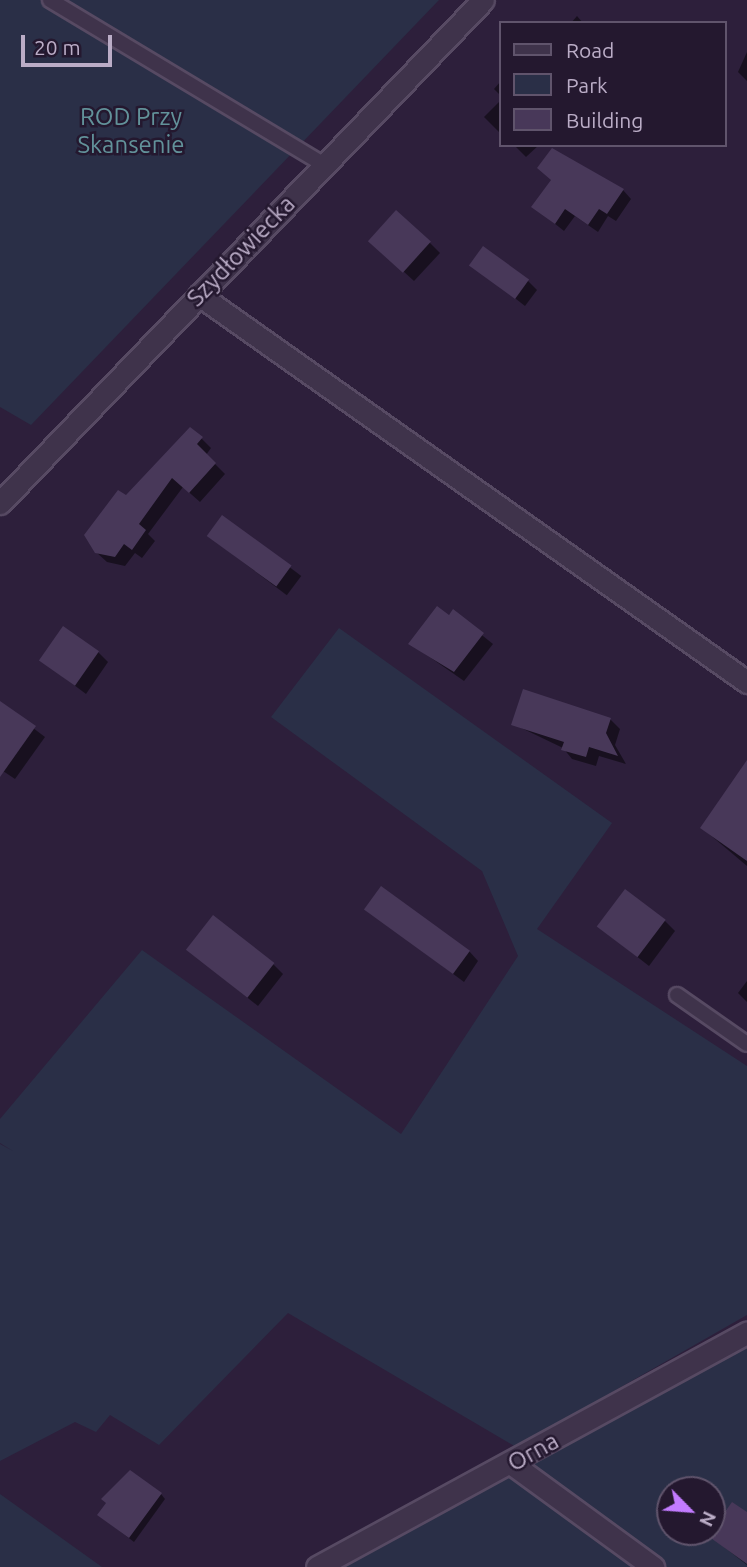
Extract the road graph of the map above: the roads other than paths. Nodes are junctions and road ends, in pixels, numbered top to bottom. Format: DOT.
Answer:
graph roads {
  1 [pos="50,0"];
  2 [pos="483,0"];
  3 [pos="325,165"];
  4 [pos="199,295"];
  5 [pos="0,503"];
  6 [pos="747,682"];
  7 [pos="677,995"];
  8 [pos="747,1044"];
  9 [pos="747,1333"];
  10 [pos="512,1464"];
  11 [pos="317,1567"];
  12 [pos="653,1567"];
  1 -- 3 [label="lane"];
  2 -- 3 [label="street, Szydłowiecka"];
  3 -- 4 [label="street, Szydłowiecka"];
  4 -- 5 [label="street, Szydłowiecka"];
  4 -- 6 [label="street"];
  7 -- 8 [label="lane"];
  9 -- 10 [label="street, Orna"];
  10 -- 11 [label="street, Orna"];
  10 -- 12 [label="street"];
}
